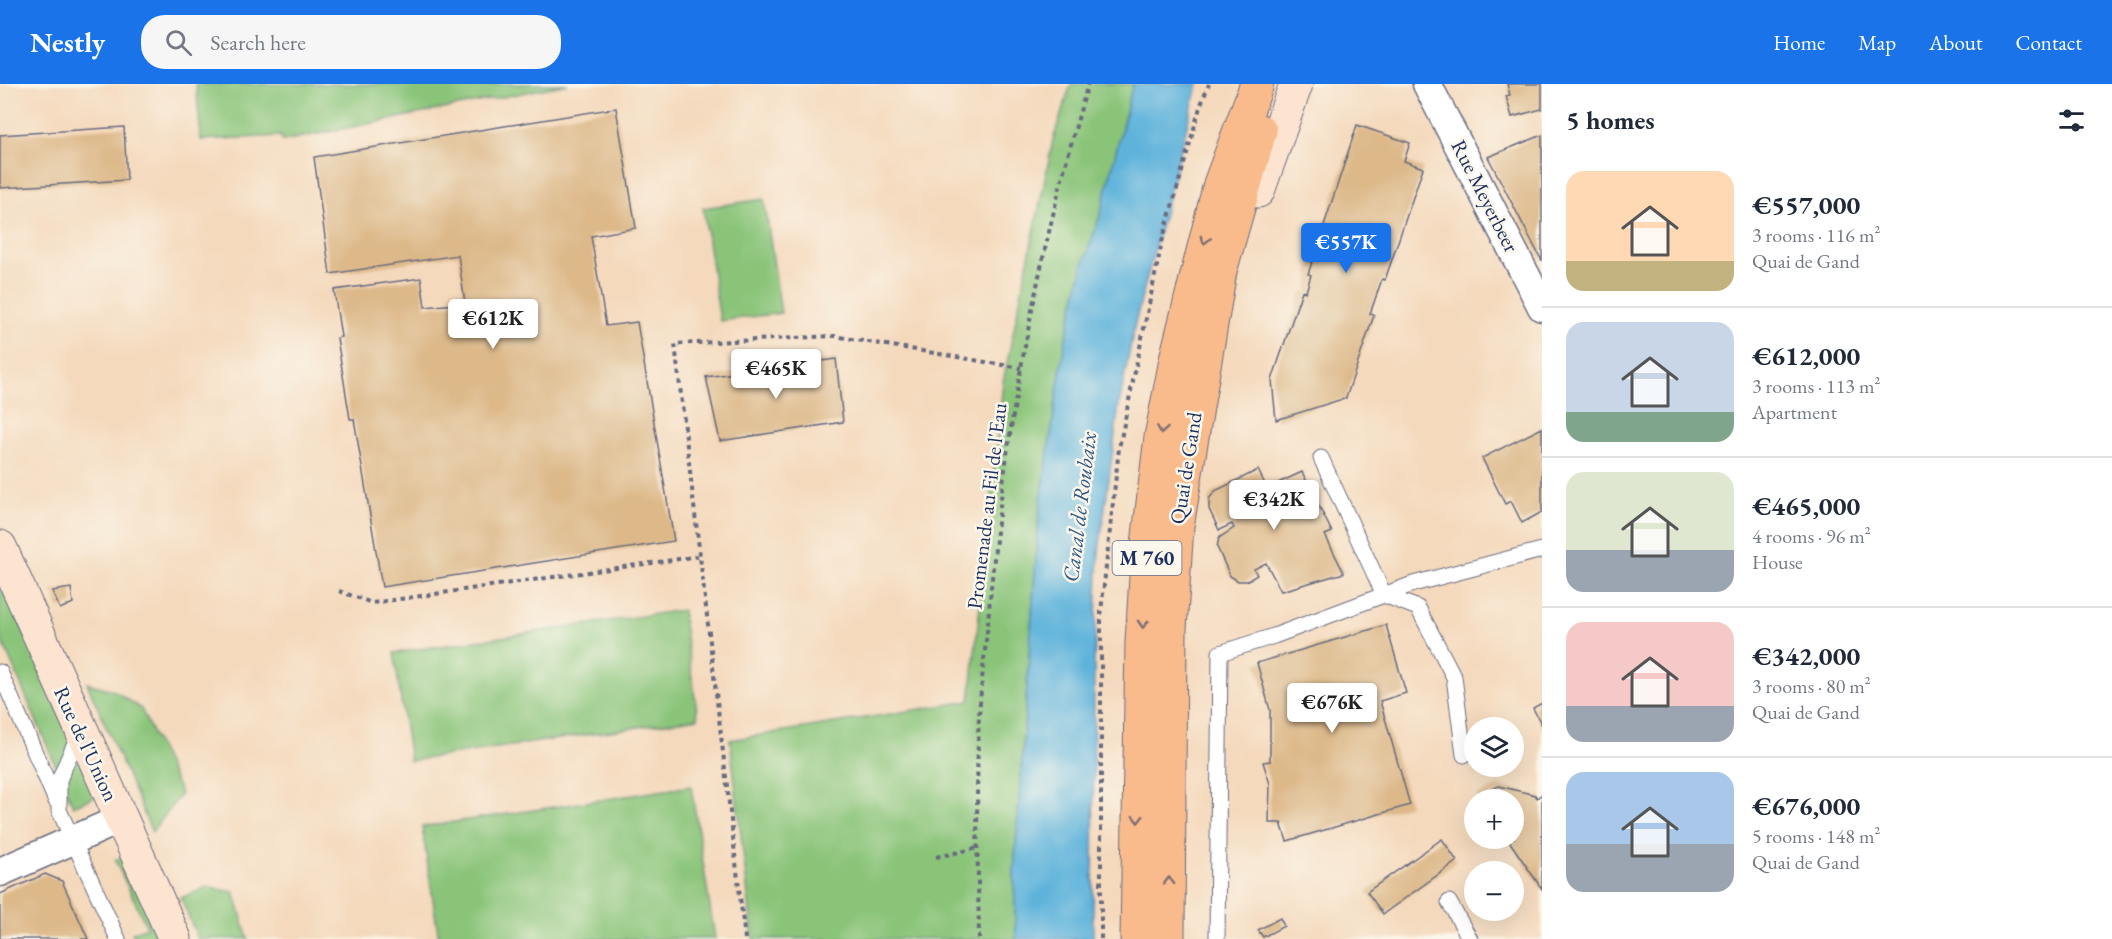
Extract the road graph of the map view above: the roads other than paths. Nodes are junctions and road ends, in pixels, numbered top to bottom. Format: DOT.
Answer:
graph roads {
  1 [pos="1245,84"];
  2 [pos="1257,84"];
  3 [pos="1275,84"];
  4 [pos="1296,84"];
  5 [pos="1427,84"];
  6 [pos="1220,184"];
  7 [pos="1542,307"];
  8 [pos="1201,376"];
  9 [pos="1321,458"];
  10 [pos="0,547"];
  11 [pos="1542,550"];
  12 [pos="1384,595"];
  13 [pos="0,672"];
  14 [pos="80,731"];
  15 [pos="1464,754"];
  16 [pos="59,810"];
  17 [pos="121,819"];
  18 [pos="72,840"];
  19 [pos="0,872"];
  20 [pos="1449,902"];
  21 [pos="118,939"];
  22 [pos="175,939"];
  23 [pos="1137,939"];
  24 [pos="1168,939"];
  25 [pos="1217,939"];
  26 [pos="1470,939"];
  1 -- 6 [label="street, Quai de Gand / M 760"];
  2 -- 6 [label="main road"];
  3 -- 8 [label="main road"];
  4 -- 8 [label="street, Quai de Gand / M 760"];
  5 -- 7 [label="street, Rue Meyerbeer"];
  6 -- 23 [label="main road, Quai de Gand / M 760, one-way"];
  24 -- 8 [label="main road, Quai de Gand / M 760, one-way"];
  9 -- 12 [label="lane"];
  10 -- 14 [label="street, Rue de l'Union"];
  11 -- 12 [label="lane"];
  12 -- 15 [label="lane"];
  12 -- 25 [label="lane"];
  13 -- 16 [label="lane"];
  14 -- 16 [label="lane"];
  14 -- 17 [label="street, Rue de l'Union"];
  16 -- 18 [label="lane"];
  17 -- 18 [label="street"];
  17 -- 22 [label="street, Rue de l'Union"];
  18 -- 19 [label="street"];
  18 -- 21 [label="lane"];
  20 -- 26 [label="lane"];
}
